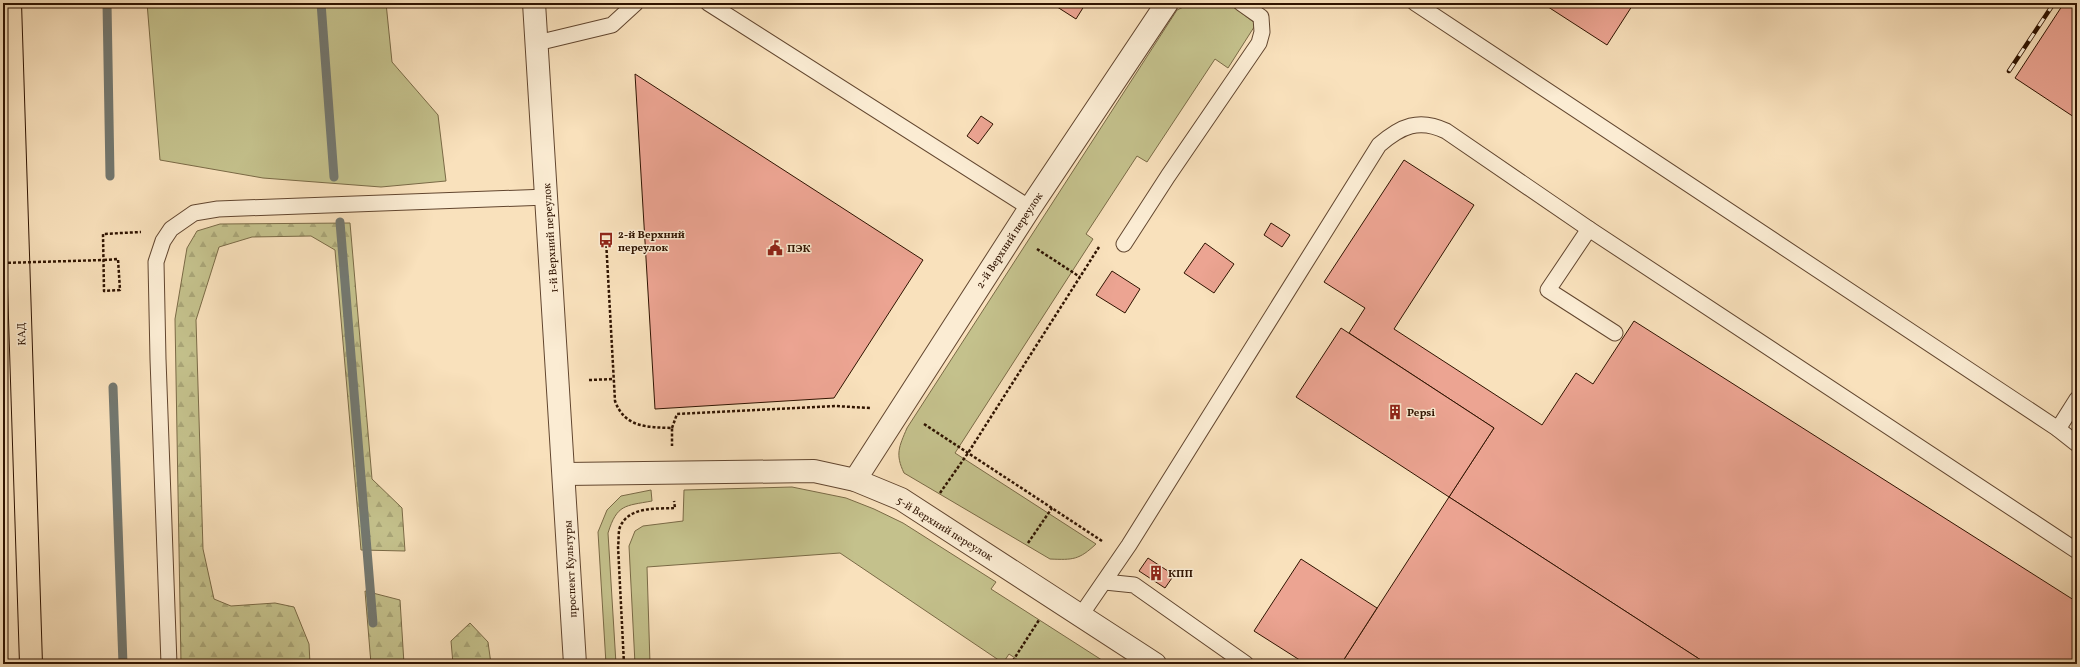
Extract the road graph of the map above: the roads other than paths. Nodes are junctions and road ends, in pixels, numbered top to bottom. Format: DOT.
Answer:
graph roads {
  1 [pos="10,3"];
  2 [pos="534,3"];
  3 [pos="636,3"];
  4 [pos="708,3"];
  5 [pos="1167,3"];
  6 [pos="1241,3"];
  7 [pos="1415,3"];
  8 [pos="537,43"];
  9 [pos="547,197"];
  10 [pos="1030,208"];
  11 [pos="1589,229"];
  12 [pos="1124,244"];
  13 [pos="1615,333"];
  14 [pos="2077,400"];
  15 [pos="2058,429"];
  16 [pos="2077,444"];
  17 [pos="565,474"];
  18 [pos="855,480"];
  19 [pos="2077,551"];
  20 [pos="1105,582"];
  21 [pos="1081,615"];
  22 [pos="31,664"];
  23 [pos="169,664"];
  24 [pos="575,664"];
  25 [pos="1155,664"];
  26 [pos="1246,664"];
  1 -- 22 [label="highway, КАД"];
  2 -- 8 [label="street, 1-й Верхний переулок"];
  3 -- 8 [label="lane"];
  4 -- 10 [label="lane"];
  5 -- 10 [label="street, 2-й Верхний переулок"];
  6 -- 12 [label="lane"];
  7 -- 15 [label="lane"];
  8 -- 9 [label="street, 1-й Верхний переулок"];
  9 -- 17 [label="street, 1-й Верхний переулок"];
  9 -- 23 [label="lane"];
  10 -- 18 [label="street, 2-й Верхний переулок"];
  11 -- 13 [label="lane"];
  11 -- 19 [label="lane"];
  11 -- 20 [label="lane"];
  14 -- 15 [label="lane"];
  15 -- 16 [label="lane"];
  17 -- 18 [label="street, 5-й Верхний переулок"];
  17 -- 24 [label="street, проспект Культуры"];
  18 -- 21 [label="street, 5-й Верхний переулок"];
  20 -- 21 [label="lane"];
  20 -- 26 [label="lane"];
  21 -- 25 [label="street, 5-й Верхний переулок"];
}
